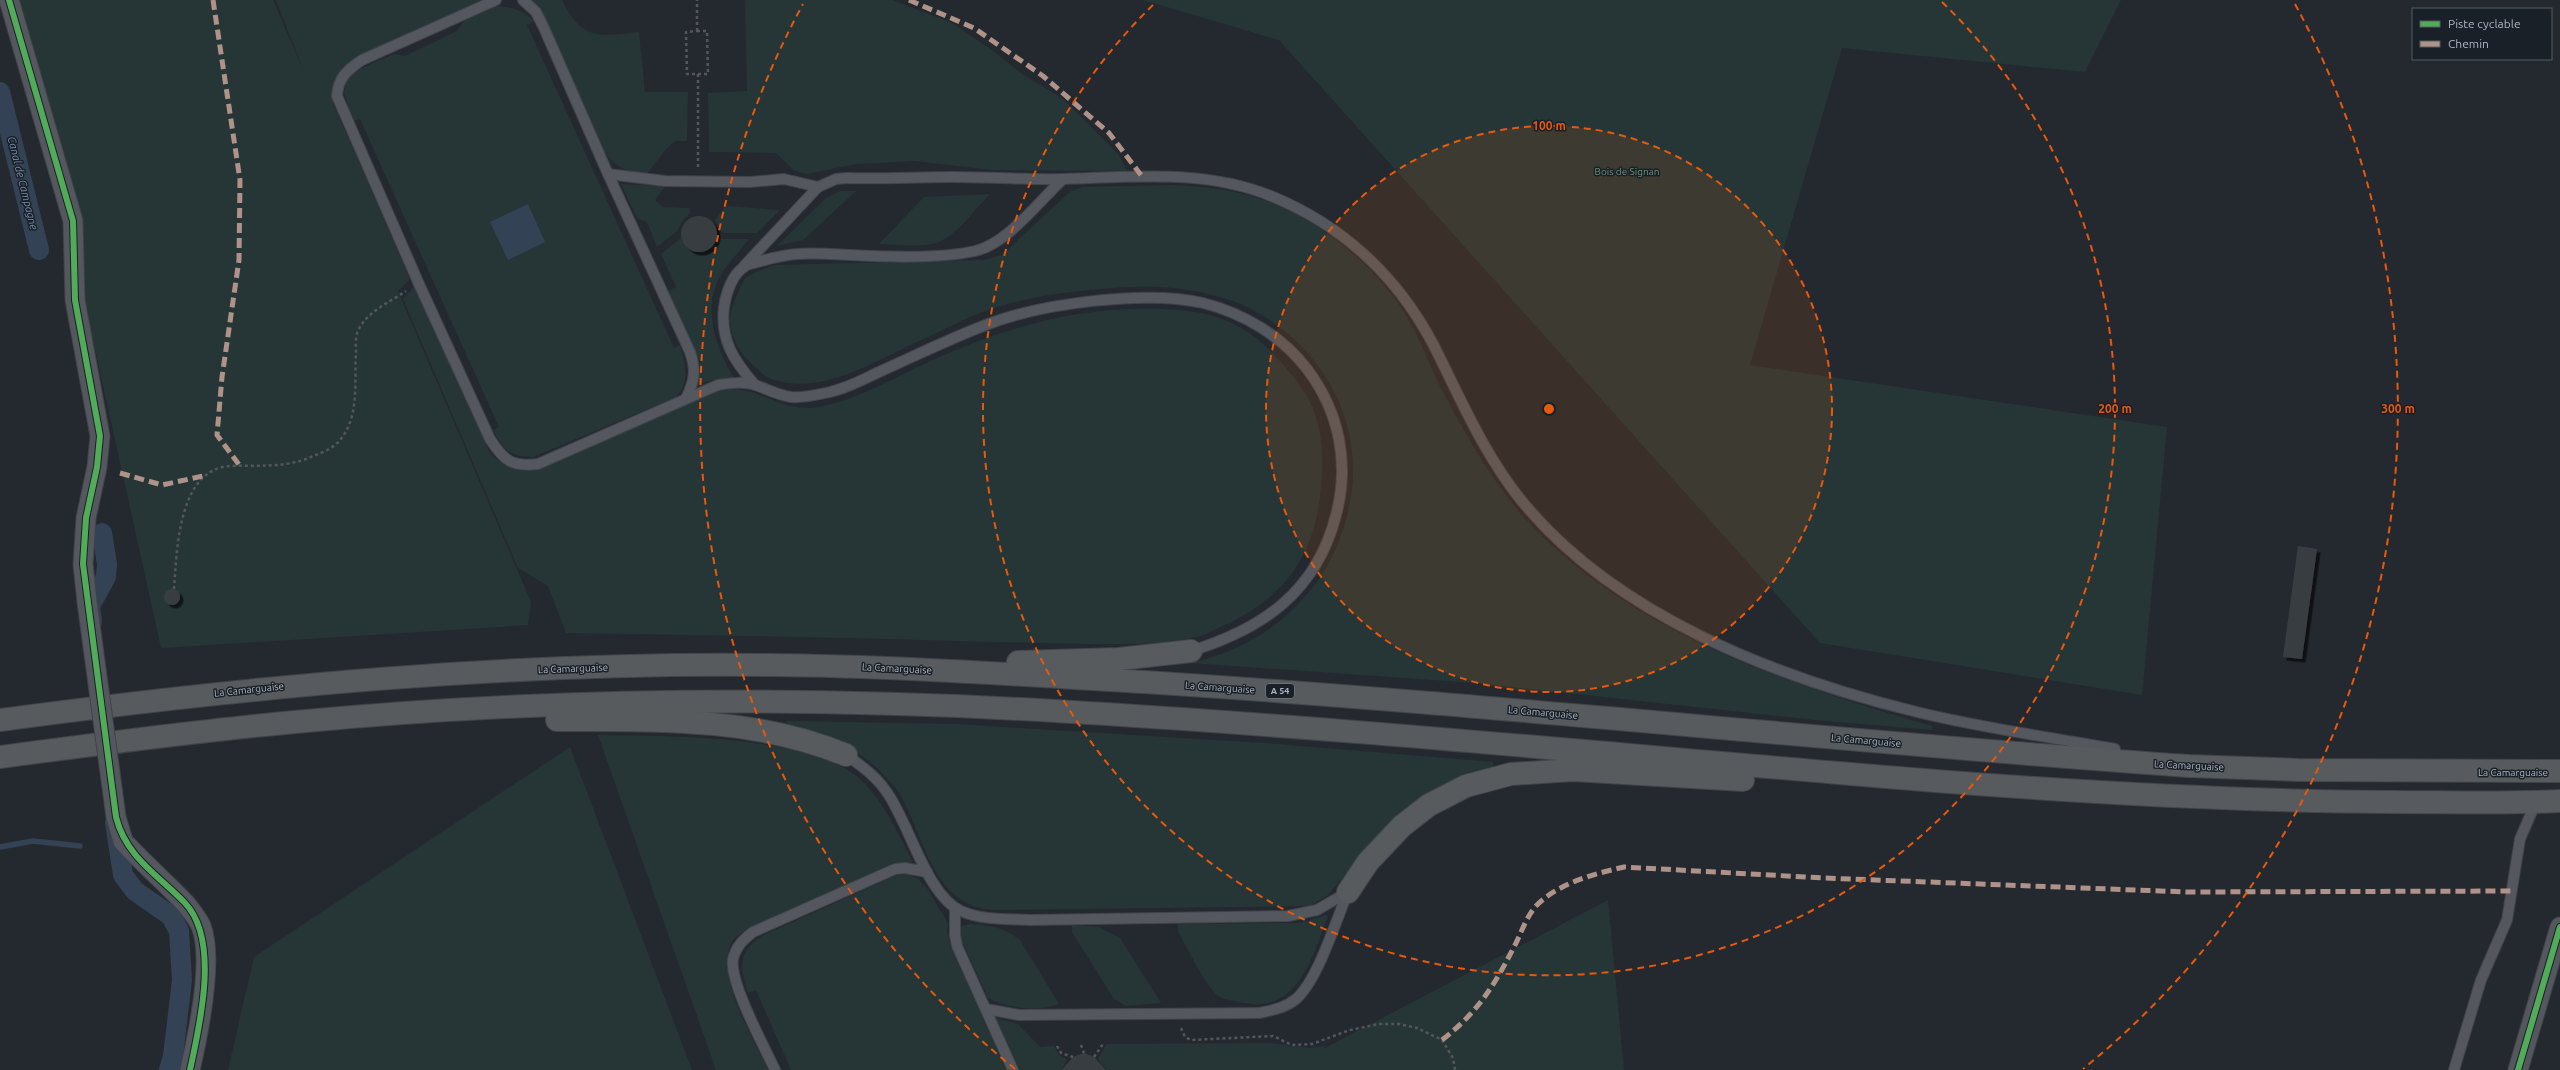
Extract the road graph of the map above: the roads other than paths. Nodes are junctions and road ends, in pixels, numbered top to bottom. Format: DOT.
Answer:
graph roads {
  1 [pos="9,0"];
  2 [pos="496,0"];
  3 [pos="523,0"];
  4 [pos="608,174"];
  5 [pos="1063,179"];
  6 [pos="818,187"];
  7 [pos="744,267"];
  8 [pos="755,385"];
  9 [pos="686,398"];
  10 [pos="1191,651"];
  11 [pos="881,667"];
  12 [pos="0,720"];
  13 [pos="307,722"];
  14 [pos="2116,749"];
  15 [pos="846,755"];
  16 [pos="0,757"];
  17 [pos="2299,770"];
  18 [pos="2560,771"];
  19 [pos="1987,786"];
  20 [pos="2560,801"];
  21 [pos="2536,802"];
  22 [pos="927,872"];
  23 [pos="1348,892"];
  24 [pos="955,908"];
  25 [pos="2560,927"];
  26 [pos="986,1009"];
  27 [pos="190,1070"];
  28 [pos="775,1070"];
  29 [pos="1013,1070"];
  30 [pos="2454,1070"];
  31 [pos="2518,1070"];
  1 -- 27 [label="street, bridge"];
  2 -- 9 [label="lane"];
  3 -- 4 [label="lane"];
  4 -- 6 [label="lane"];
  4 -- 9 [label="lane"];
  5 -- 6 [label="lane"];
  5 -- 7 [label="lane"];
  5 -- 14 [label="lane"];
  6 -- 7 [label="lane"];
  7 -- 8 [label="lane"];
  8 -- 9 [label="lane"];
  8 -- 10 [label="lane"];
  10 -- 11 [label="highway"];
  11 -- 12 [label="highway, La Camarguaise / A 54"];
  11 -- 17 [label="highway, La Camarguaise / A 54"];
  13 -- 15 [label="highway"];
  13 -- 16 [label="highway"];
  13 -- 19 [label="highway"];
  14 -- 17 [label="highway"];
  15 -- 22 [label="lane"];
  17 -- 18 [label="highway, La Camarguaise / A 54"];
  19 -- 21 [label="highway"];
  19 -- 23 [label="highway"];
  20 -- 21 [label="highway"];
  21 -- 30 [label="lane"];
  22 -- 24 [label="lane"];
  22 -- 28 [label="lane"];
  23 -- 24 [label="lane"];
  23 -- 26 [label="lane"];
  24 -- 26 [label="lane"];
  25 -- 31 [label="street"];
  26 -- 29 [label="lane"];
}
